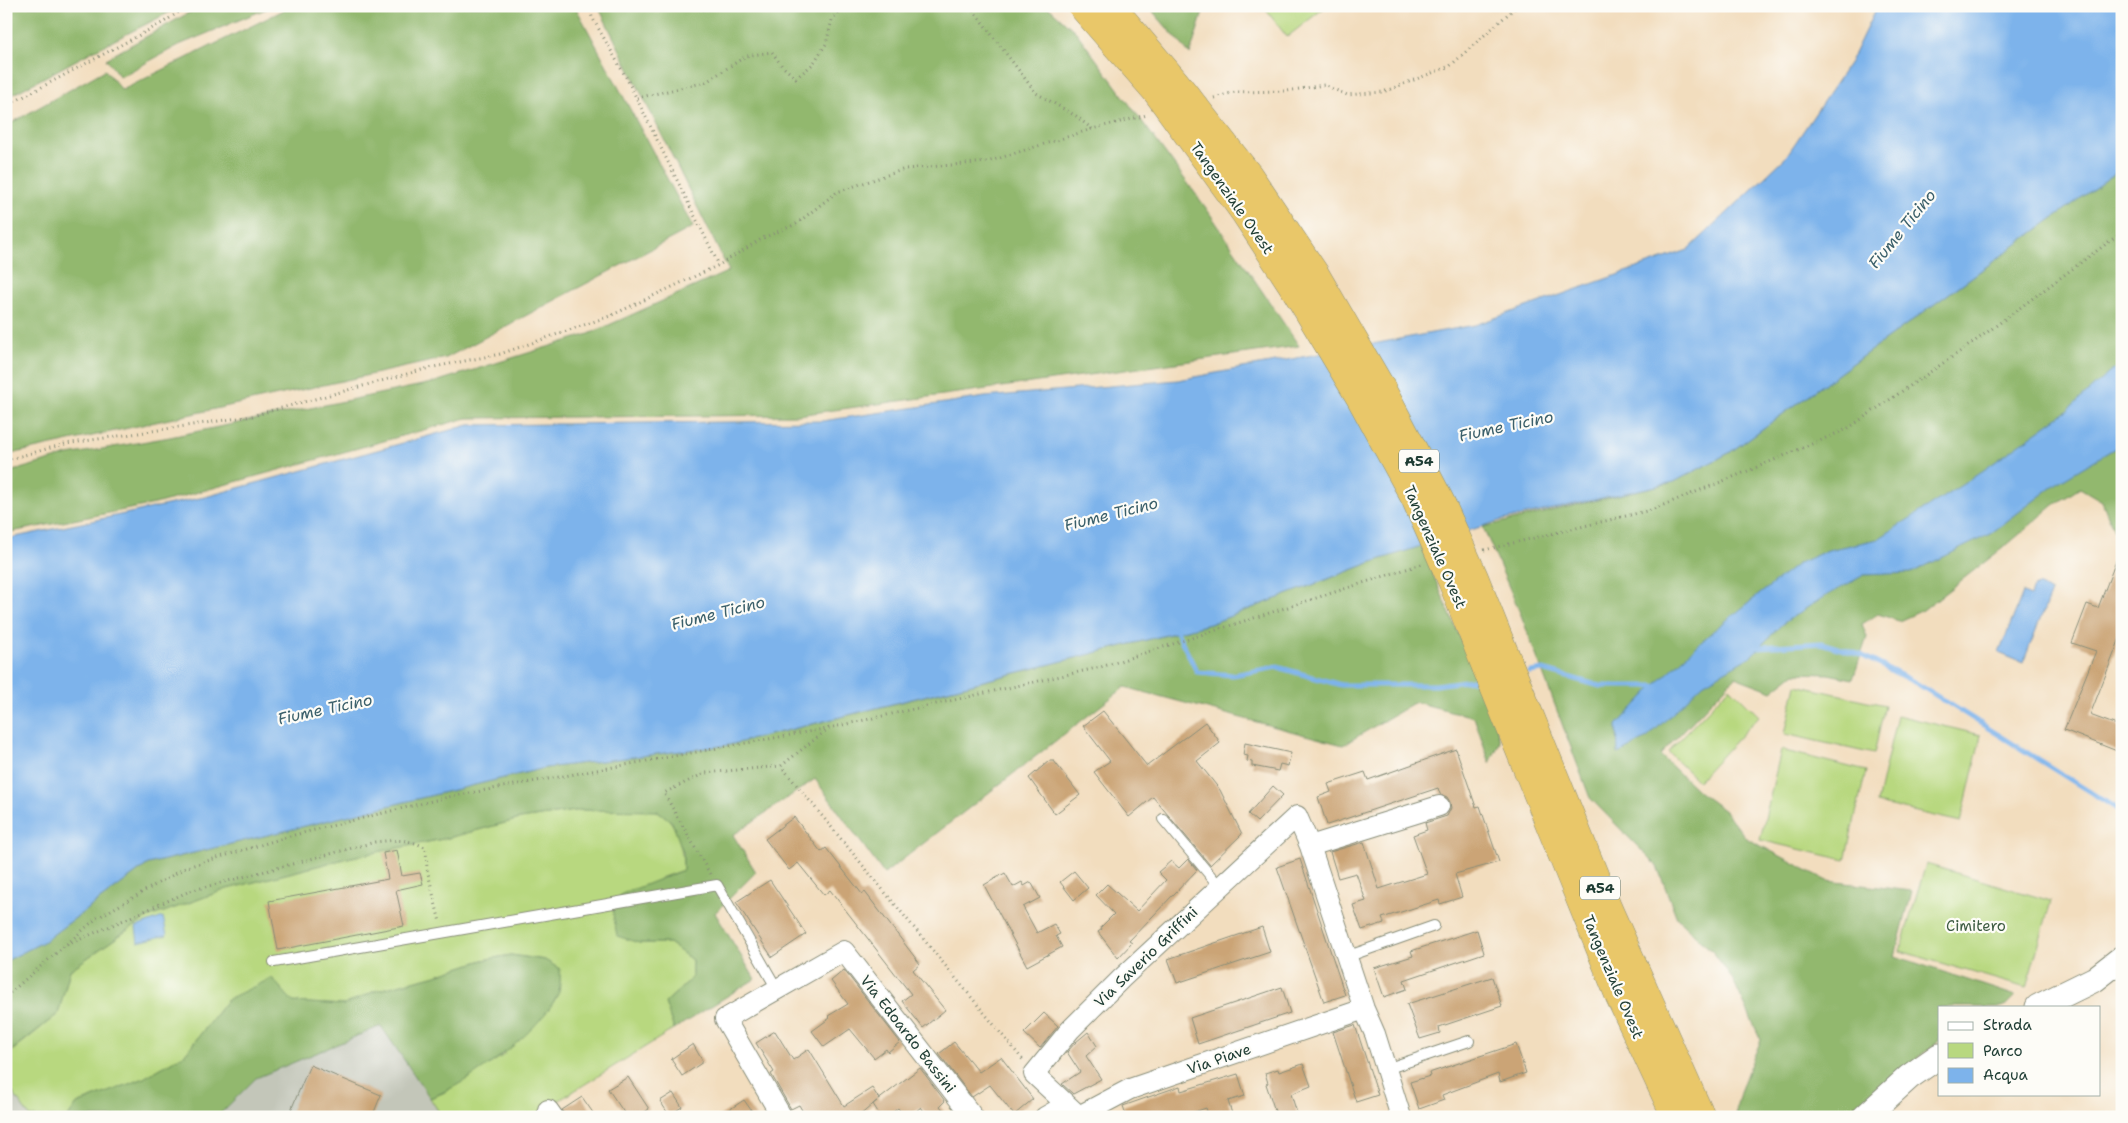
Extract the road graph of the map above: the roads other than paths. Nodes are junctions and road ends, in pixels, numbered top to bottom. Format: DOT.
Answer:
graph roads {
  1 [pos="1082,6"];
  2 [pos="1111,6"];
  3 [pos="1496,662"];
  4 [pos="1439,806"];
  5 [pos="1163,819"];
  6 [pos="1310,846"];
  7 [pos="1219,886"];
  8 [pos="1434,926"];
  9 [pos="1346,957"];
  10 [pos="2122,958"];
  11 [pos="274,962"];
  12 [pos="777,989"];
  13 [pos="2039,1006"];
  14 [pos="1364,1009"];
  15 [pos="1631,1022"];
  16 [pos="1658,1024"];
  17 [pos="1469,1041"];
  18 [pos="1938,1057"];
  19 [pos="1386,1068"];
  20 [pos="1075,1113"];
  21 [pos="782,1117"];
  22 [pos="973,1117"];
  23 [pos="1045,1117"];
  24 [pos="1401,1117"];
  25 [pos="1667,1117"];
  26 [pos="1676,1117"];
  27 [pos="1701,1117"];
  28 [pos="1711,1117"];
  29 [pos="1865,1117"];
  1 -- 3 [label="highway, Tangenziale Ovest / A54, bridge"];
  2 -- 3 [label="highway, Tangenziale Ovest / A54, bridge"];
  3 -- 15 [label="highway, Tangenziale Ovest / A54"];
  3 -- 16 [label="highway, Tangenziale Ovest / A54"];
  4 -- 6 [label="street"];
  5 -- 7 [label="lane"];
  6 -- 7 [label="street, Via Saverio Griffini"];
  6 -- 9 [label="street"];
  7 -- 20 [label="street, Via Saverio Griffini"];
  8 -- 9 [label="lane"];
  9 -- 14 [label="street"];
  10 -- 13 [label="street"];
  11 -- 12 [label="lane"];
  12 -- 21 [label="street"];
  12 -- 22 [label="street, Via Edoardo Bassini"];
  14 -- 19 [label="street"];
  14 -- 20 [label="street, Via Piave"];
  15 -- 25 [label="highway"];
  15 -- 26 [label="highway, Tangenziale Ovest / A54"];
  16 -- 27 [label="highway, Tangenziale Ovest / A54"];
  16 -- 28 [label="highway"];
  17 -- 19 [label="lane"];
  18 -- 29 [label="street"];
  19 -- 24 [label="street"];
  20 -- 23 [label="street, Via Piave"];
}
